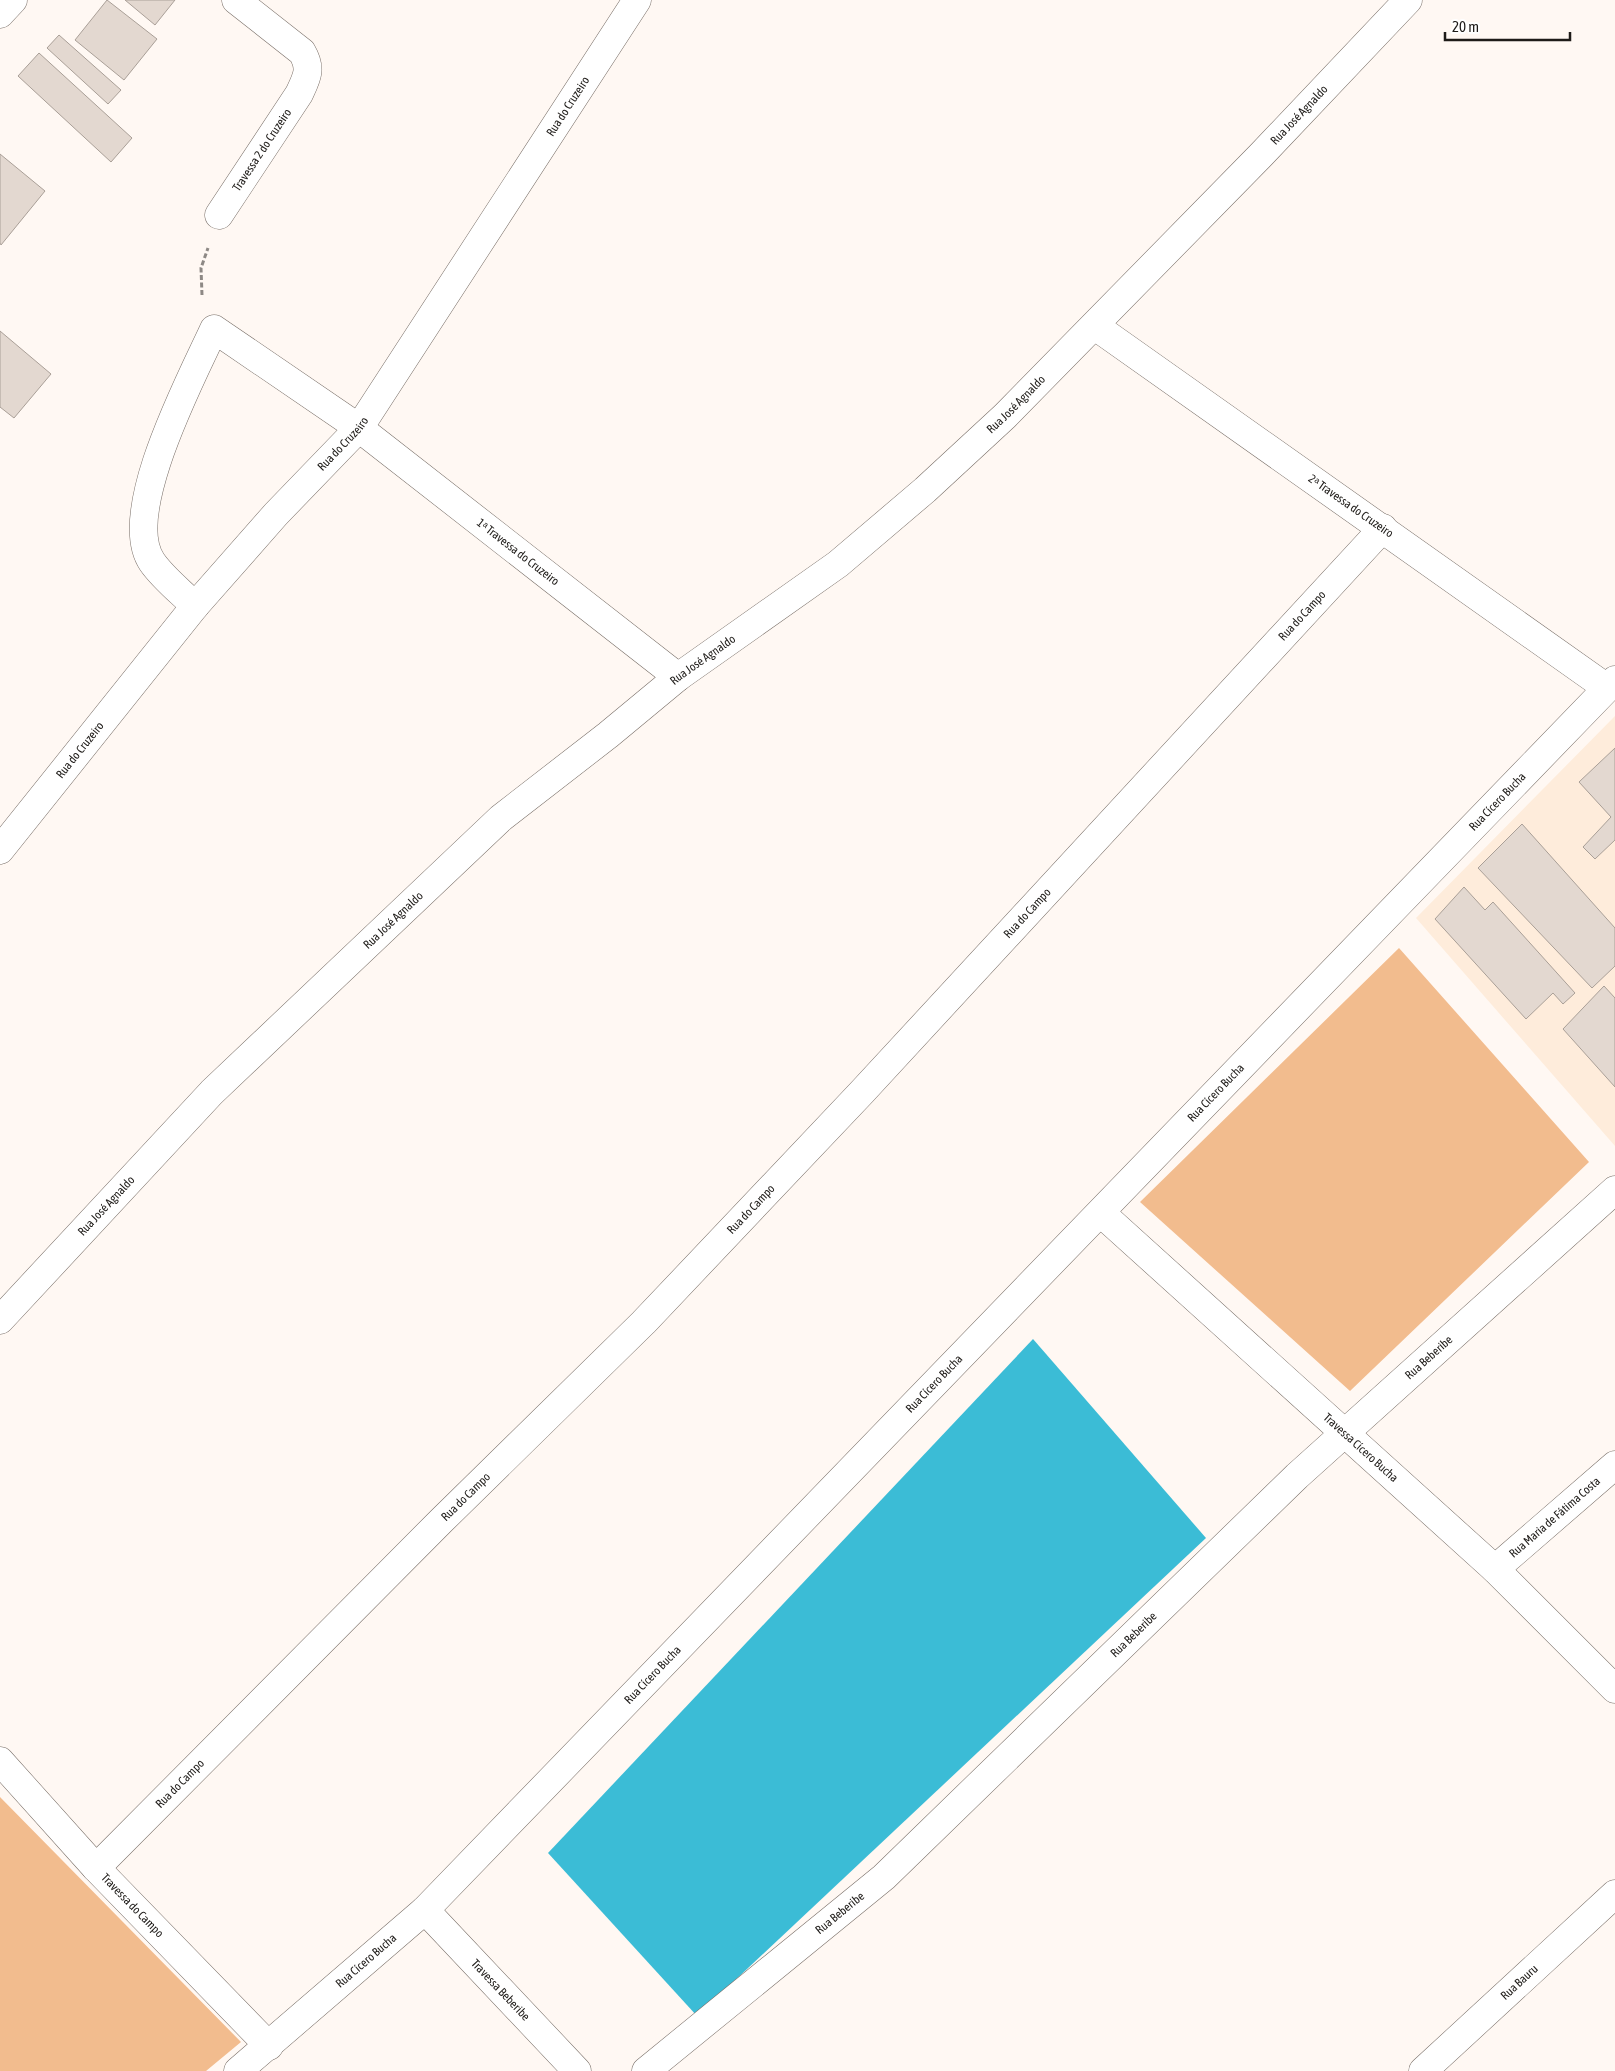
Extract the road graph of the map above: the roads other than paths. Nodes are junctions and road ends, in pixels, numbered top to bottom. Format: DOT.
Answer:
graph roads {
  1 [pos="13,0"];
  2 [pos="236,0"];
  3 [pos="637,0"];
  4 [pos="1408,0"];
  5 [pos="0,14"];
  6 [pos="220,215"];
  7 [pos="1094,326"];
  8 [pos="359,428"];
  9 [pos="1383,528"];
  10 [pos="195,606"];
  11 [pos="678,677"];
  12 [pos="1611,684"];
  13 [pos="0,850"];
  14 [pos="1615,1190"];
  15 [pos="1101,1213"];
  16 [pos="0,1320"];
  17 [pos="1346,1434"];
  18 [pos="1615,1466"];
  19 [pos="1495,1569"];
  20 [pos="1615,1690"];
  21 [pos="0,1761"];
  22 [pos="96,1868"];
  23 [pos="1615,1894"];
  24 [pos="425,1910"];
  25 [pos="269,2046"];
  26 [pos="238,2071"];
  27 [pos="577,2071"];
  28 [pos="646,2071"];
  29 [pos="1424,2071"];
  1 -- 5 [label="street"];
  2 -- 6 [label="street, Travessa 2 do Cruzeiro"];
  3 -- 8 [label="street, Rua do Cruzeiro"];
  4 -- 7 [label="street, Rua José Agnaldo"];
  7 -- 9 [label="street, 2ᵃ Travessa do Cruzeiro"];
  7 -- 11 [label="street, Rua José Agnaldo"];
  8 -- 10 [label="street, Rua do Cruzeiro"];
  8 -- 10 [label="street"];
  8 -- 11 [label="street, 1ᵃ Travessa do Cruzeiro"];
  9 -- 12 [label="street, 2ᵃ Travessa do Cruzeiro"];
  9 -- 22 [label="street, Rua do Campo"];
  10 -- 13 [label="street, Rua do Cruzeiro"];
  11 -- 16 [label="street, Rua José Agnaldo"];
  12 -- 15 [label="street, Rua Cícero Bucha"];
  14 -- 17 [label="street, Rua Beberibe"];
  15 -- 17 [label="street, Travessa Cícero Bucha"];
  15 -- 24 [label="street, Rua Cícero Bucha"];
  17 -- 19 [label="street, Travessa Cícero Bucha"];
  17 -- 28 [label="street, Rua Beberibe"];
  18 -- 19 [label="street, Rua Maria de Fátima Costa"];
  19 -- 20 [label="street, Travessa Cícero Bucha"];
  21 -- 22 [label="street, Travessa do Campo"];
  22 -- 25 [label="street, Travessa do Campo"];
  23 -- 29 [label="street, Rua Bauru"];
  24 -- 25 [label="street, Rua Cícero Bucha"];
  24 -- 27 [label="street, Travessa Beberibe"];
  25 -- 26 [label="street, Rua Cícero Bucha"];
}
